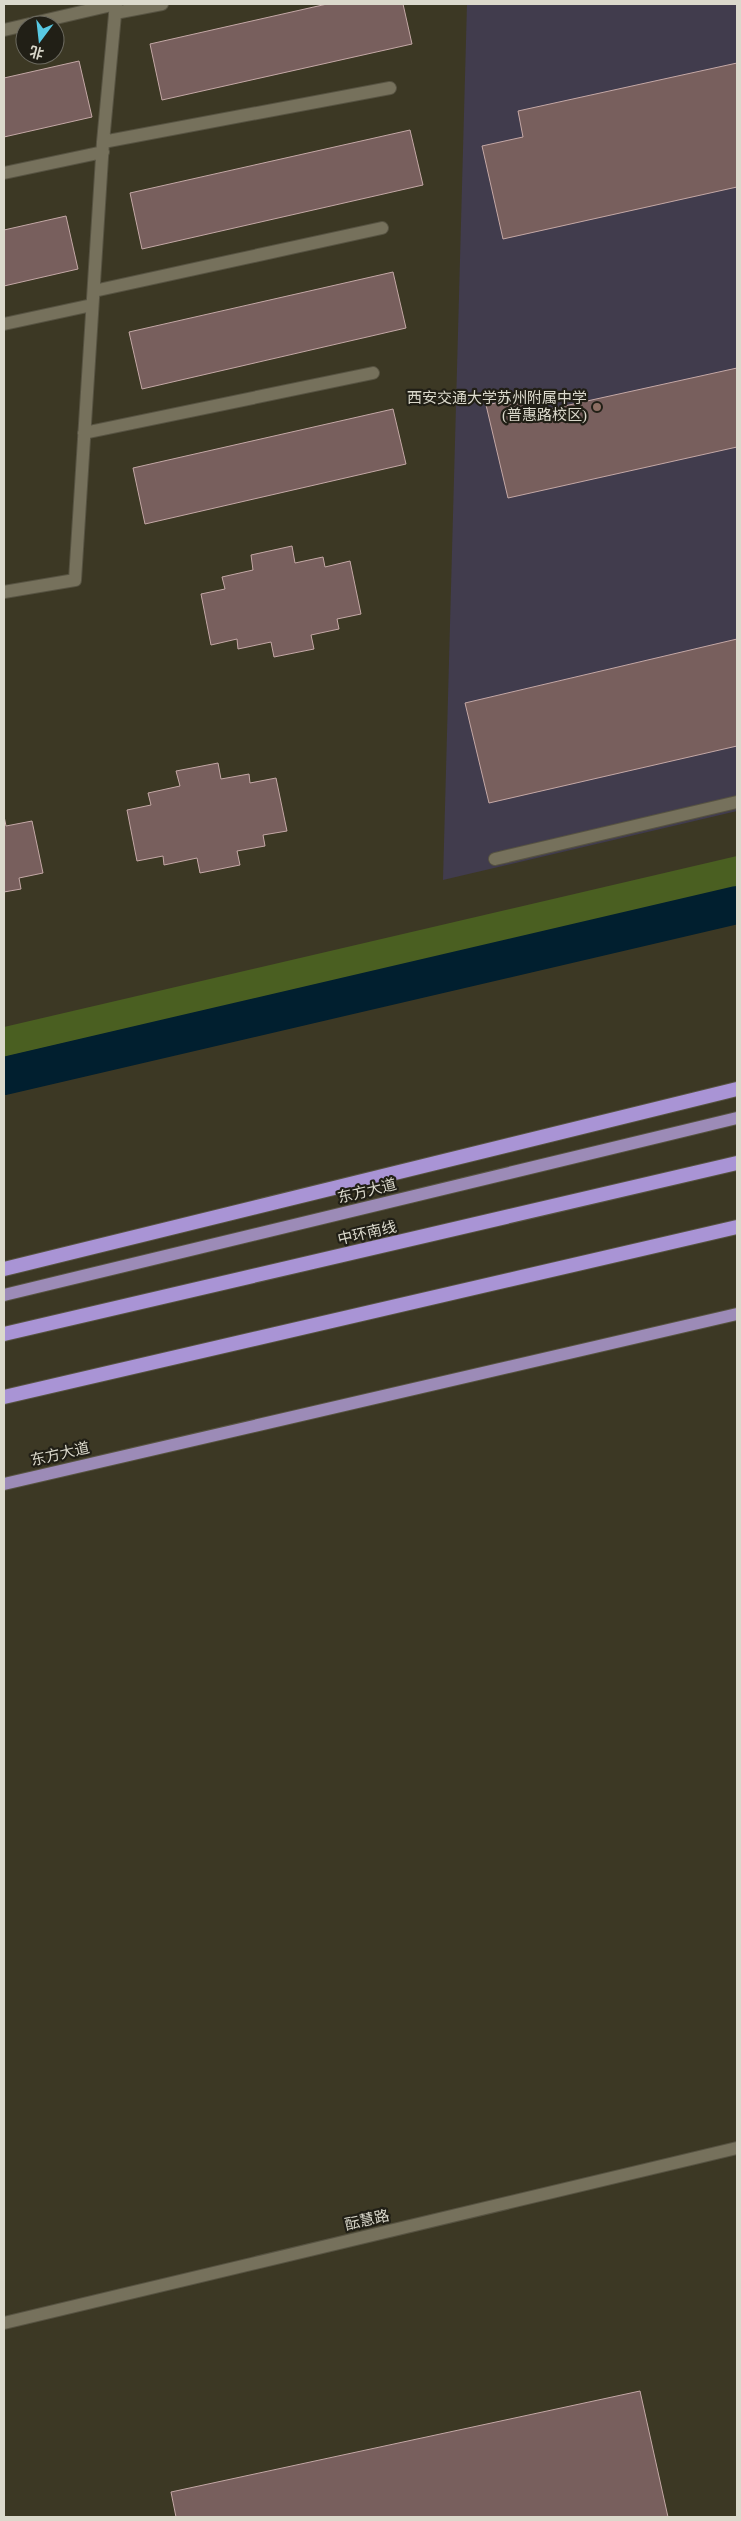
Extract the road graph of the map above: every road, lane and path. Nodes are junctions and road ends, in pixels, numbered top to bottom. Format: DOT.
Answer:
graph roads {
  1 [pos="162,4"];
  2 [pos="116,7"];
  3 [pos="4,30"];
  4 [pos="390,88"];
  5 [pos="103,147"];
  6 [pos="4,173"];
  7 [pos="382,228"];
  8 [pos="94,291"];
  9 [pos="92,304"];
  10 [pos="4,324"];
  11 [pos="373,374"];
  12 [pos="84,433"];
  13 [pos="4,592"];
  14 [pos="737,802"];
  15 [pos="495,859"];
  16 [pos="737,1089"];
  17 [pos="737,1118"];
  18 [pos="737,1163"];
  19 [pos="737,1227"];
  20 [pos="4,1269"];
  21 [pos="4,1295"];
  22 [pos="737,1314"];
  23 [pos="4,1334"];
  24 [pos="4,1397"];
  25 [pos="4,1484"];
  26 [pos="737,2148"];
  27 [pos="4,2323"];
  1 -- 2 [label="street"];
  2 -- 3 [label="street"];
  2 -- 5 [label="street"];
  4 -- 5 [label="street"];
  5 -- 6 [label="street"];
  5 -- 8 [label="street"];
  7 -- 8 [label="street"];
  8 -- 9 [label="street"];
  9 -- 10 [label="street"];
  9 -- 12 [label="street"];
  11 -- 12 [label="street"];
  12 -- 13 [label="street"];
  14 -- 15 [label="street"];
  16 -- 20 [label="highway"];
  17 -- 21 [label="main road, 东方大道"];
  18 -- 23 [label="highway, 中环南线"];
  19 -- 24 [label="highway"];
  22 -- 25 [label="main road, 东方大道"];
  26 -- 27 [label="street, 酝慧路"];
}
